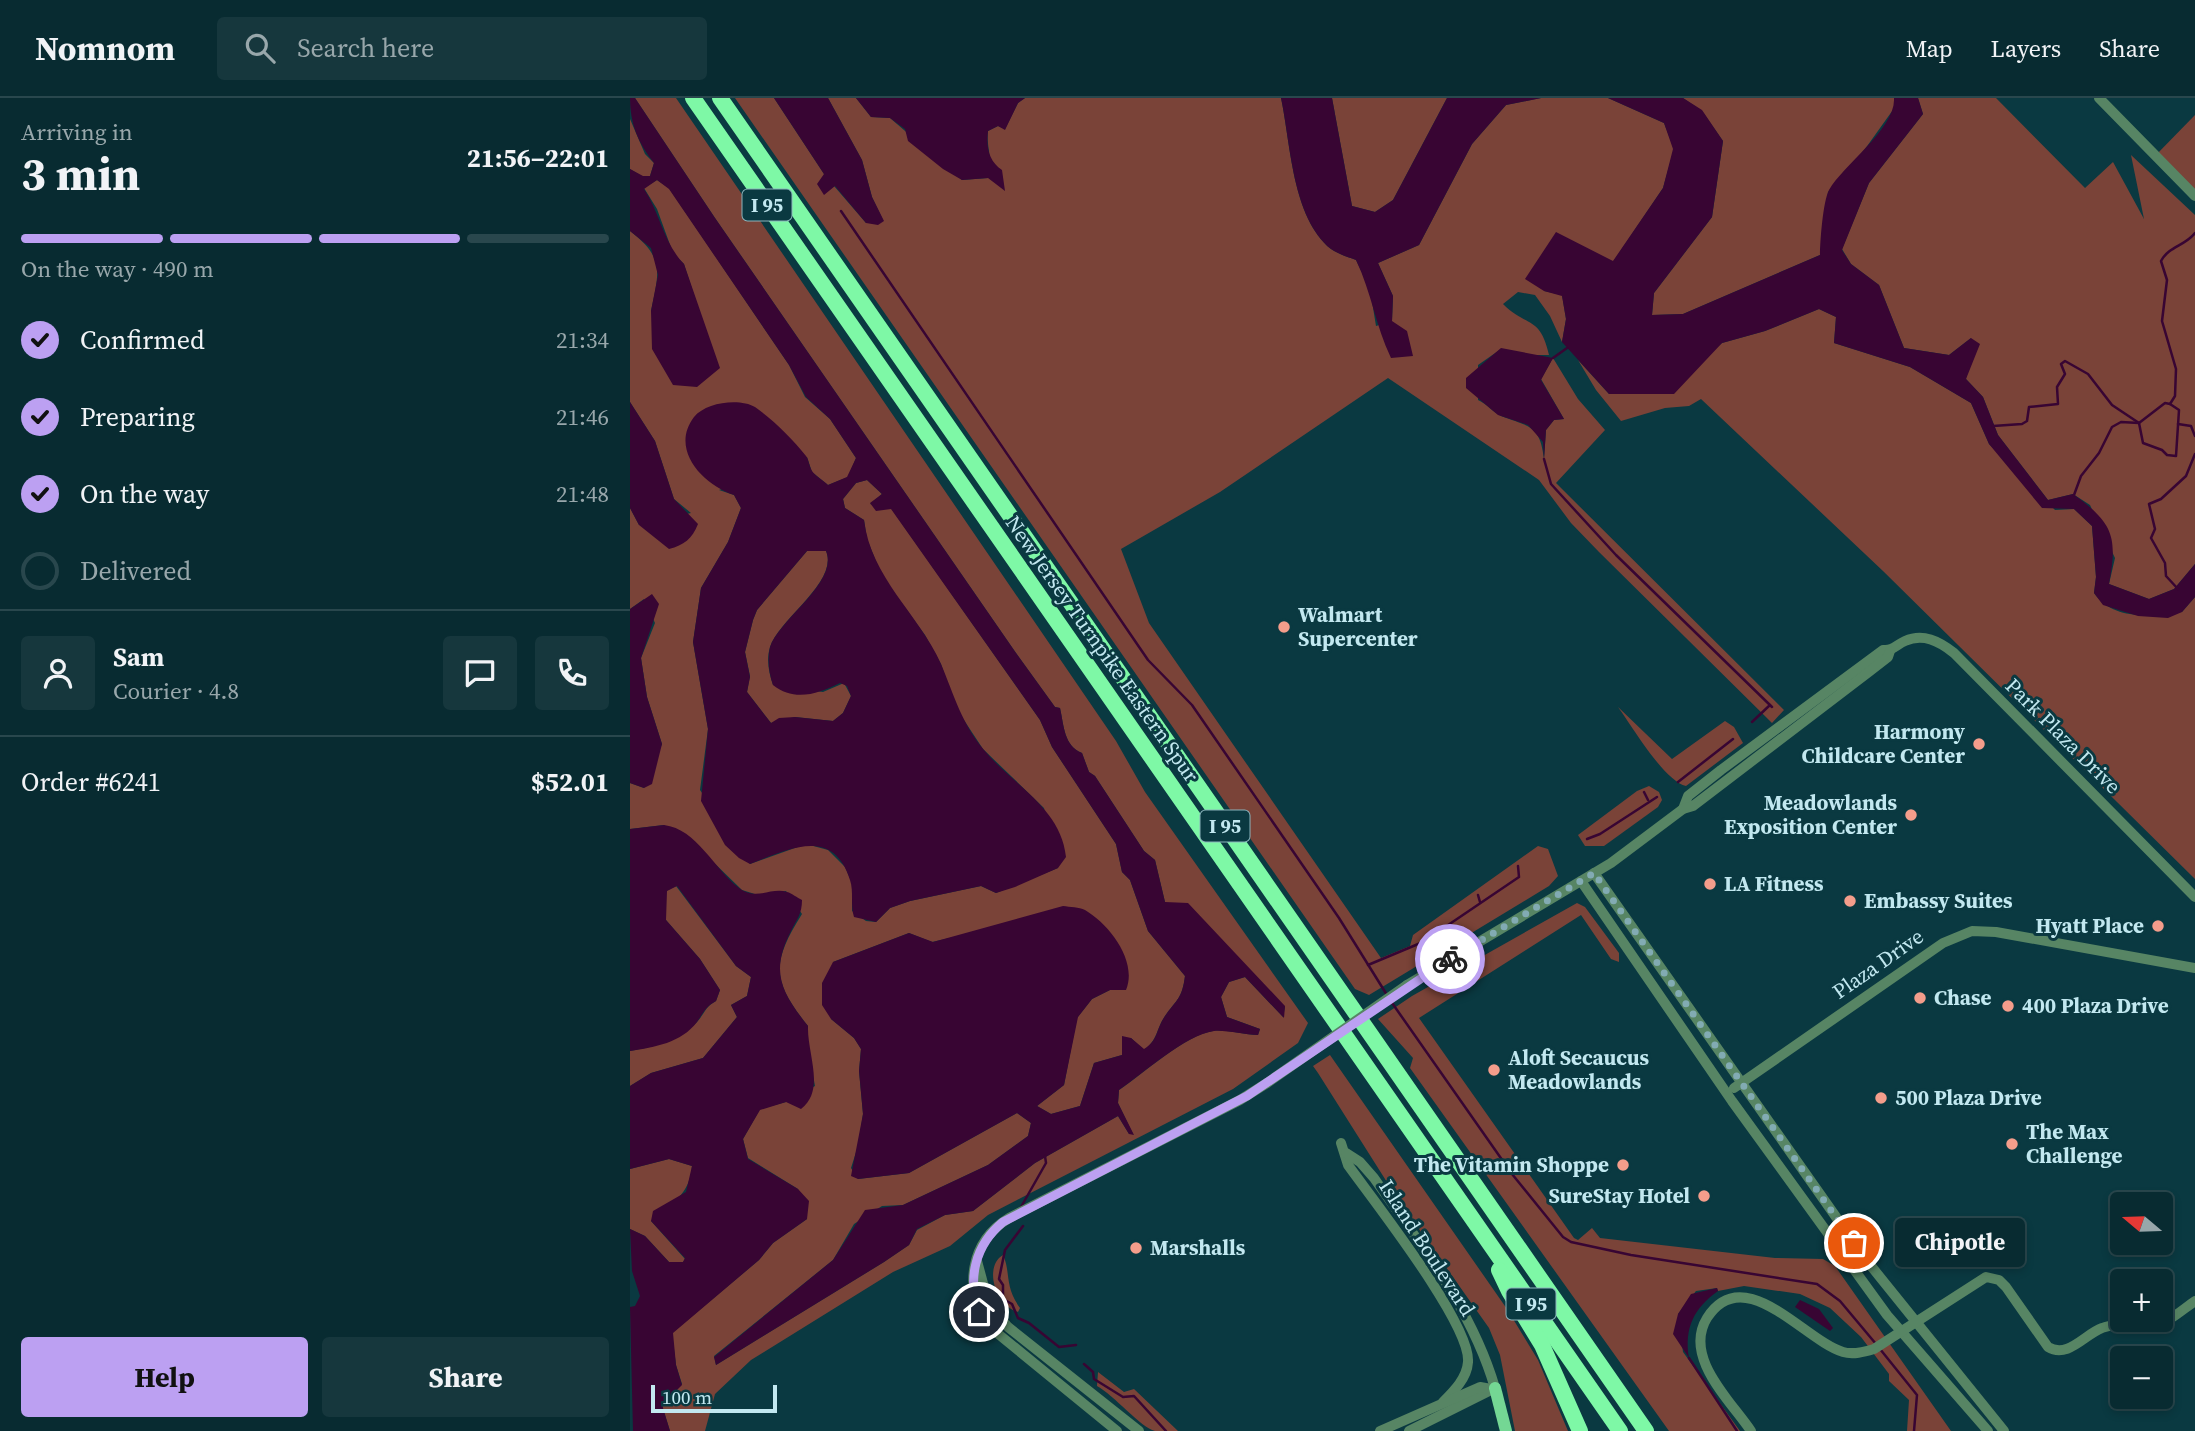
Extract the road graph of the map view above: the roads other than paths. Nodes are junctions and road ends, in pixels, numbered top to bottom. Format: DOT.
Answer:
graph roads {
  1 [pos="693,98"];
  2 [pos="720,98"];
  3 [pos="2099,98"];
  4 [pos="2195,196"];
  5 [pos="1594,873"];
  6 [pos="1581,881"];
  7 [pos="2195,897"];
  8 [pos="2195,968"];
  9 [pos="1740,1084"];
  10 [pos="1727,1093"];
  11 [pos="1486,1238"];
  12 [pos="977,1261"];
  13 [pos="2195,1301"];
  14 [pos="1916,1322"];
  15 [pos="1900,1332"];
  16 [pos="1068,1375"];
  17 [pos="1057,1383"];
  18 [pos="1493,1388"];
  19 [pos="1443,1402"];
  20 [pos="1117,1431"];
  21 [pos="1139,1431"];
  22 [pos="1380,1431"];
  23 [pos="1409,1431"];
  24 [pos="1506,1431"];
  25 [pos="1580,1431"];
  26 [pos="1620,1431"];
  27 [pos="1646,1431"];
  28 [pos="1751,1431"];
  29 [pos="1989,1431"];
  30 [pos="2004,1431"];
  1 -- 11 [label="highway, New Jersey Turnpike Eastern Spur / I 95"];
  2 -- 27 [label="highway, New Jersey Turnpike Eastern Spur / I 95"];
  3 -- 4 [label="street"];
  5 -- 6 [label="street, Park Plaza Drive"];
  5 -- 7 [label="street, Park Plaza Drive"];
  5 -- 9 [label="street"];
  6 -- 10 [label="street"];
  6 -- 12 [label="street, Park Plaza Drive, bridge"];
  8 -- 9 [label="street, Plaza Drive"];
  9 -- 10 [label="street, Plaza Drive"];
  9 -- 14 [label="street"];
  10 -- 15 [label="street"];
  11 -- 25 [label="highway"];
  11 -- 26 [label="highway, New Jersey Turnpike Eastern Spur / I 95"];
  12 -- 16 [label="street"];
  12 -- 17 [label="street"];
  13 -- 14 [label="street"];
  14 -- 15 [label="street"];
  14 -- 30 [label="street"];
  15 -- 28 [label="street"];
  15 -- 29 [label="street"];
  16 -- 17 [label="street"];
  16 -- 21 [label="street"];
  17 -- 20 [label="street"];
  18 -- 19 [label="street"];
  18 -- 19 [label="street, Island Boulevard"];
  18 -- 23 [label="street"];
  18 -- 24 [label="main road"];
  19 -- 22 [label="street"];
}
